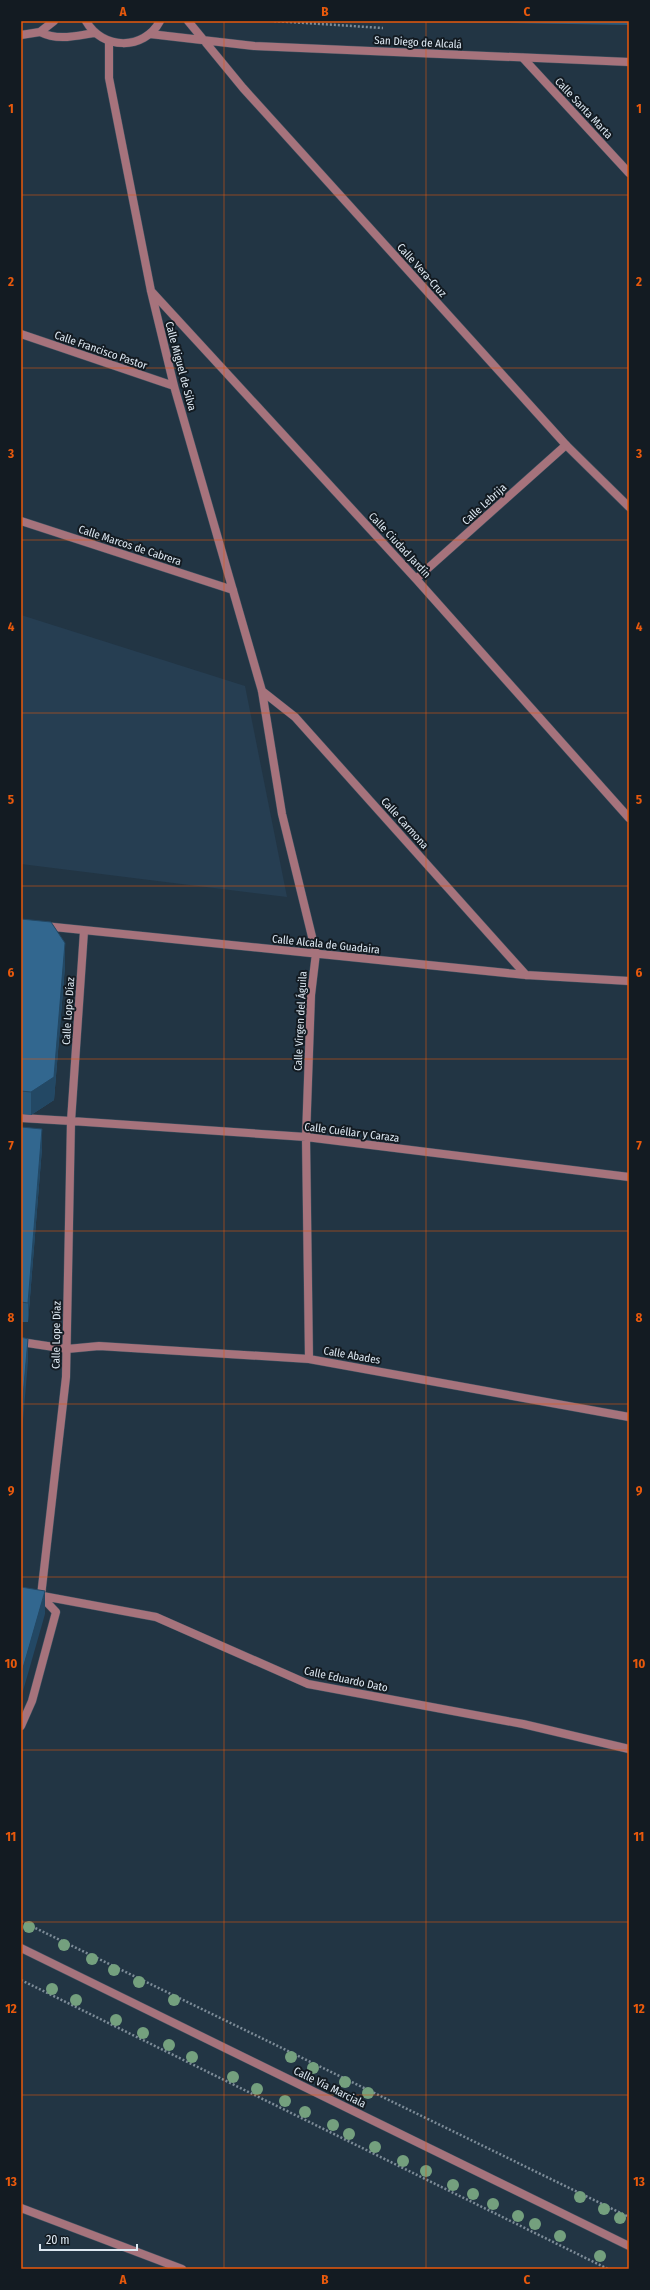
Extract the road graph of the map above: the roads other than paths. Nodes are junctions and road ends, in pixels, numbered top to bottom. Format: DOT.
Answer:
graph roads {
  1 [pos="54,21"];
  2 [pos="86,21"];
  3 [pos="160,21"];
  4 [pos="188,21"];
  5 [pos="40,32"];
  6 [pos="94,33"];
  7 [pos="150,34"];
  8 [pos="21,35"];
  9 [pos="205,40"];
  10 [pos="109,42"];
  11 [pos="523,58"];
  12 [pos="629,62"];
  13 [pos="629,173"];
  14 [pos="151,291"];
  15 [pos="21,334"];
  16 [pos="174,386"];
  17 [pos="566,445"];
  18 [pos="629,507"];
  19 [pos="21,521"];
  20 [pos="416,579"];
  21 [pos="233,590"];
  22 [pos="262,691"];
  23 [pos="629,818"];
  24 [pos="37,925"];
  25 [pos="84,931"];
  26 [pos="316,953"];
  27 [pos="526,975"];
  28 [pos="629,980"];
  29 [pos="21,1118"];
  30 [pos="71,1121"];
  31 [pos="306,1137"];
  32 [pos="629,1177"];
  33 [pos="21,1342"];
  34 [pos="67,1349"];
  35 [pos="310,1359"];
  36 [pos="629,1417"];
  37 [pos="21,1592"];
  38 [pos="41,1596"];
  39 [pos="21,1726"];
  40 [pos="629,1749"];
  41 [pos="21,1948"];
  42 [pos="21,2208"];
  43 [pos="629,2246"];
  44 [pos="182,2269"];
  1 -- 5 [label="street"];
  2 -- 6 [label="street"];
  3 -- 7 [label="street"];
  4 -- 9 [label="street"];
  5 -- 6 [label="street"];
  5 -- 8 [label="street"];
  6 -- 10 [label="street"];
  7 -- 9 [label="street, San Diego de Alcalá"];
  7 -- 10 [label="street"];
  9 -- 11 [label="street, San Diego de Alcalá"];
  9 -- 17 [label="street, Calle Vera-Cruz"];
  10 -- 14 [label="street, Calle Miguel de Silva"];
  11 -- 12 [label="street, San Diego de Alcalá"];
  11 -- 13 [label="street, Calle Santa Marta"];
  14 -- 16 [label="street, Calle Miguel de Silva"];
  14 -- 20 [label="street, Calle Ciudad Jardín"];
  15 -- 16 [label="street, Calle Francisco Pastor"];
  16 -- 21 [label="street, Calle Miguel de Silva"];
  17 -- 18 [label="street, Calle Vera-Cruz"];
  17 -- 20 [label="street, Calle Lebrija"];
  19 -- 21 [label="street, Calle Marcos de Cabrera"];
  20 -- 23 [label="street, Calle Ciudad Jardín"];
  21 -- 22 [label="street, Calle Miguel de Silva"];
  22 -- 26 [label="street, Calle Virgen del Águila"];
  22 -- 27 [label="street, Calle Carmona"];
  24 -- 25 [label="street, Calle Alcala de Guadaira"];
  25 -- 26 [label="street, Calle Alcala de Guadaira"];
  25 -- 30 [label="street, Calle Lope Díaz"];
  26 -- 27 [label="street, Calle Alcala de Guadaira"];
  26 -- 31 [label="street, Calle Virgen del Águila"];
  27 -- 28 [label="street, Calle Alcala de Guadaira"];
  29 -- 30 [label="street, Calle Cuéllar y Caraza"];
  30 -- 31 [label="street, Calle Cuéllar y Caraza"];
  30 -- 34 [label="street, Calle Lope Díaz"];
  31 -- 32 [label="street, Calle Cuéllar y Caraza"];
  31 -- 35 [label="street, Calle Virgen del Águila"];
  33 -- 34 [label="street, Calle Abades"];
  34 -- 35 [label="street, Calle Abades"];
  34 -- 38 [label="street, Calle Lope Díaz"];
  35 -- 36 [label="street, Calle Abades"];
  37 -- 38 [label="street, Calle Eduardo Dato"];
  38 -- 39 [label="street"];
  38 -- 40 [label="street, Calle Eduardo Dato"];
  41 -- 43 [label="street, Calle Vía Marciala"];
  42 -- 44 [label="street"];
}
